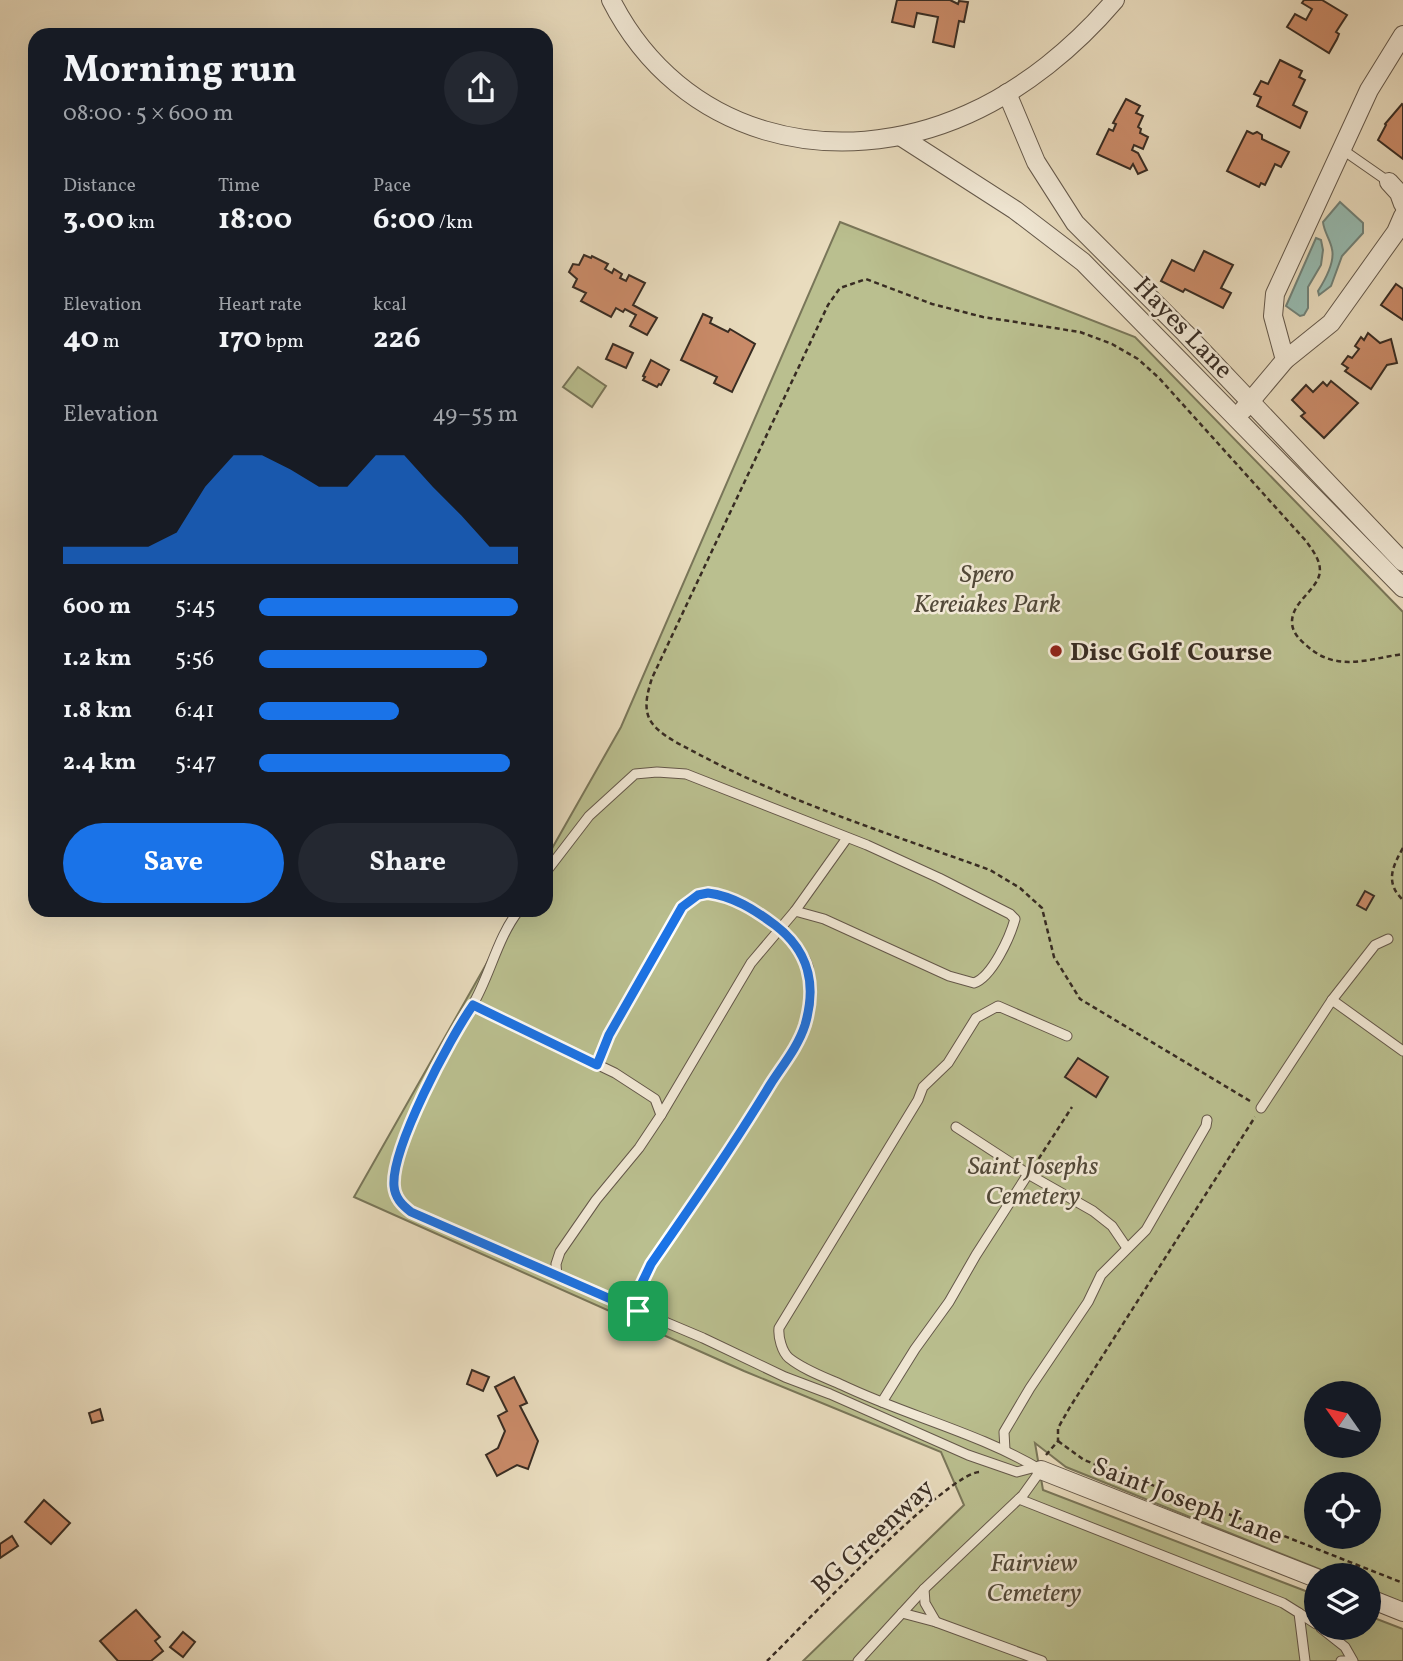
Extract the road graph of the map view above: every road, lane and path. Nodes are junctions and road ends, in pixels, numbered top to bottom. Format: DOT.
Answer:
graph roads {
  1 [pos="611,0"];
  2 [pos="1115,0"];
  3 [pos="1403,35"];
  4 [pos="1007,93"];
  5 [pos="900,136"];
  6 [pos="1343,149"];
  7 [pos="1389,182"];
  8 [pos="1403,204"];
  9 [pos="1403,216"];
  10 [pos="1285,360"];
  11 [pos="1250,401"];
  12 [pos="1236,418"];
  13 [pos="1403,562"];
  14 [pos="1403,588"];
  15 [pos="1403,654"];
  16 [pos="848,838"];
  17 [pos="1403,848"];
  18 [pos="553,863"];
  19 [pos="1403,900"];
  20 [pos="795,911"];
  21 [pos="514,917"];
  22 [pos="779,929"];
  23 [pos="1388,939"];
  24 [pos="1332,1000"];
  25 [pos="473,1005"];
  26 [pos="1068,1036"];
  27 [pos="1403,1051"];
  28 [pos="597,1065"];
  29 [pos="1072,1107"];
  30 [pos="1261,1108"];
  31 [pos="660,1115"];
  32 [pos="1207,1120"];
  33 [pos="956,1127"];
  34 [pos="1028,1174"];
  35 [pos="1127,1248"];
  36 [pos="557,1277"];
  37 [pos="638,1311"];
  38 [pos="882,1402"];
  39 [pos="1058,1441"];
  40 [pos="1005,1450"];
  41 [pos="1039,1468"];
  42 [pos="985,1472"];
  43 [pos="1019,1499"];
  44 [pos="1304,1573"];
  45 [pos="1403,1583"];
  46 [pos="925,1589"];
  47 [pos="1381,1603"];
  48 [pos="1403,1612"];
  49 [pos="902,1613"];
  50 [pos="1299,1613"];
  51 [pos="1304,1616"];
  52 [pos="936,1622"];
  53 [pos="1336,1640"];
  54 [pos="767,1661"];
  55 [pos="858,1661"];
  56 [pos="1042,1661"];
  57 [pos="1305,1661"];
  58 [pos="1353,1661"];
  1 -- 5 [label="street"];
  2 -- 4 [label="street"];
  3 -- 6 [label="street"];
  4 -- 5 [label="street"];
  4 -- 11 [label="street, Hayes Lane"];
  5 -- 12 [label="street, Hayes Lane"];
  6 -- 7 [label="lane"];
  6 -- 10 [label="street"];
  7 -- 8 [label="street"];
  9 -- 10 [label="street"];
  10 -- 11 [label="street"];
  11 -- 12 [label="street"];
  11 -- 13 [label="street, Hayes Lane"];
  12 -- 14 [label="street, Hayes Lane"];
  15 -- 30 [label="path"];
  16 -- 18 [label="lane"];
  16 -- 20 [label="lane"];
  16 -- 20 [label="lane"];
  17 -- 19 [label="path"];
  20 -- 22 [label="lane"];
  21 -- 25 [label="lane"];
  22 -- 28 [label="lane"];
  22 -- 31 [label="lane"];
  22 -- 37 [label="lane"];
  23 -- 24 [label="lane"];
  24 -- 27 [label="lane"];
  24 -- 30 [label="lane"];
  25 -- 28 [label="lane"];
  25 -- 36 [label="lane"];
  26 -- 38 [label="lane"];
  28 -- 31 [label="lane"];
  29 -- 34 [label="path"];
  30 -- 39 [label="path"];
  31 -- 36 [label="lane"];
  32 -- 35 [label="lane"];
  33 -- 34 [label="lane"];
  34 -- 35 [label="lane"];
  34 -- 38 [label="lane"];
  35 -- 40 [label="lane"];
  36 -- 37 [label="lane"];
  37 -- 41 [label="lane"];
  38 -- 40 [label="lane"];
  39 -- 41 [label="path"];
  39 -- 45 [label="path"];
  40 -- 41 [label="lane"];
  41 -- 43 [label="lane"];
  41 -- 44 [label="street, Saint Joseph Lane"];
  42 -- 54 [label="path, BG Greenway"];
  43 -- 46 [label="lane"];
  43 -- 50 [label="lane"];
  46 -- 49 [label="lane"];
  46 -- 52 [label="lane"];
  47 -- 48 [label="street"];
  49 -- 52 [label="lane"];
  49 -- 55 [label="lane"];
  50 -- 51 [label="lane"];
  50 -- 57 [label="lane"];
  52 -- 56 [label="lane"];
  53 -- 58 [label="lane"];
}
